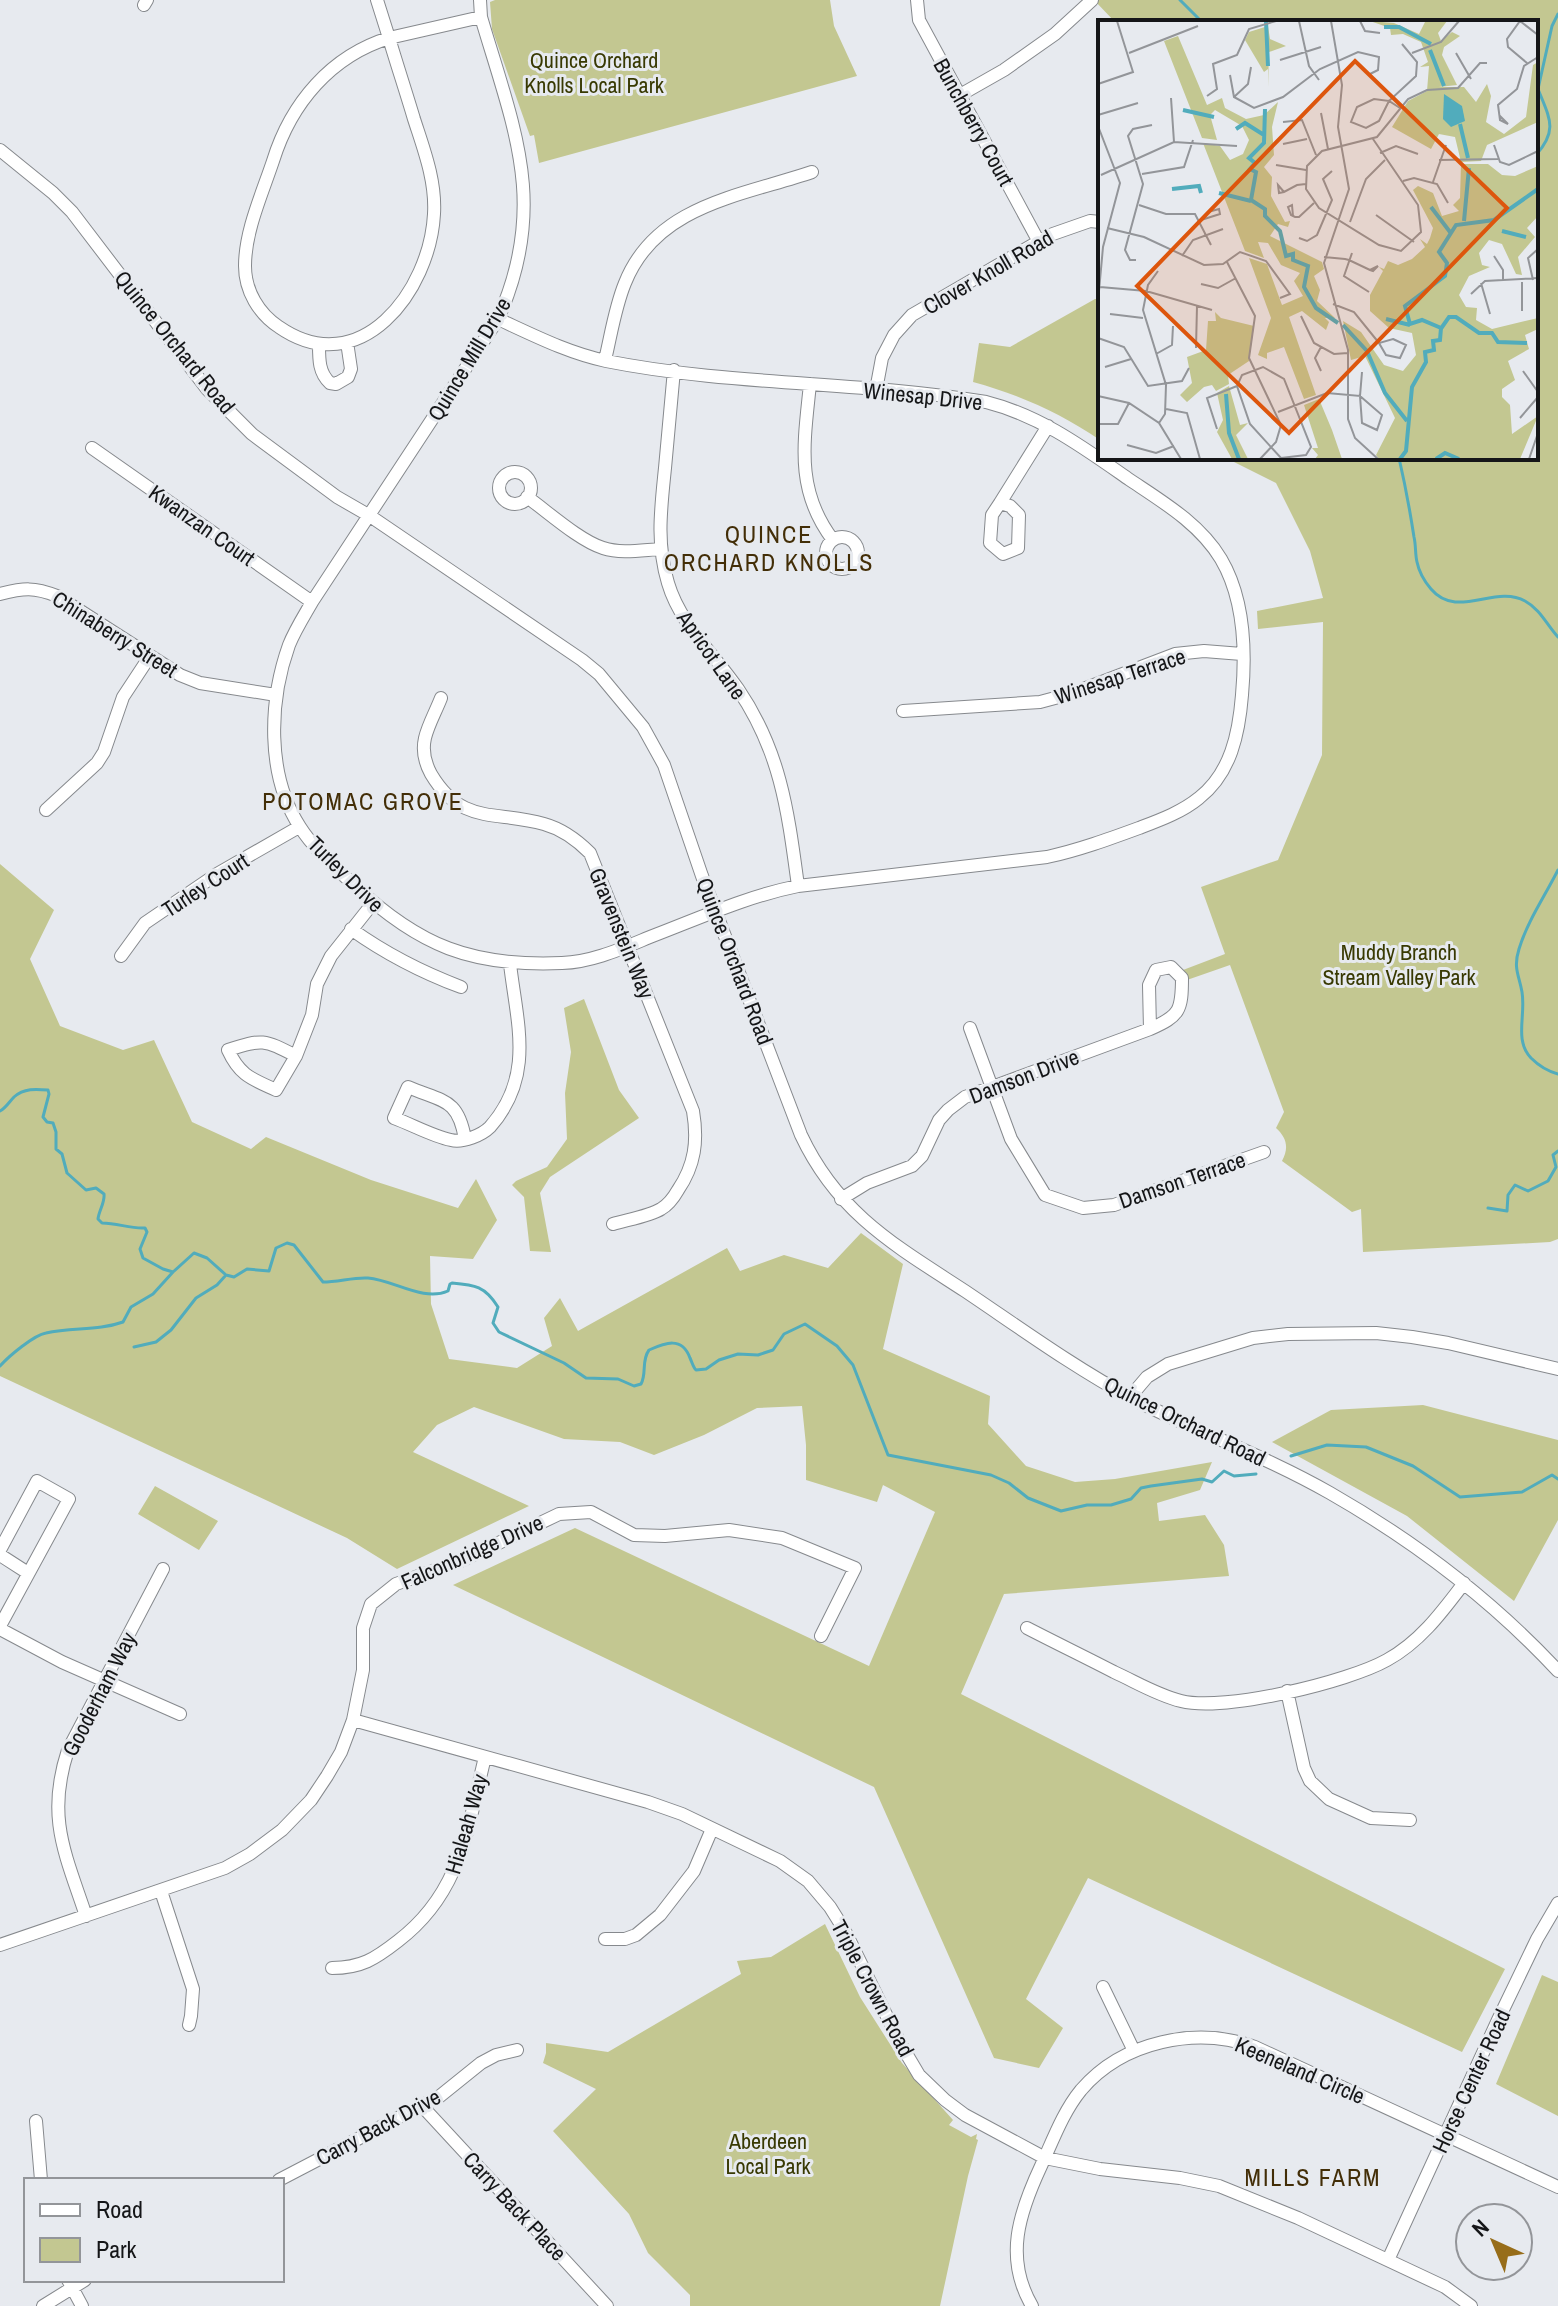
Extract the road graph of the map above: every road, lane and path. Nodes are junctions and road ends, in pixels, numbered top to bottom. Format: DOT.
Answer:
graph roads {
  1 [pos="377,0"];
  2 [pos="480,0"];
  3 [pos="917,0"];
  4 [pos="1092,0"];
  5 [pos="481,17"];
  6 [pos="389,38"];
  7 [pos="960,95"];
  8 [pos="0,150"];
  9 [pos="812,172"];
  10 [pos="1098,222"];
  11 [pos="1039,242"];
  12 [pos="498,319"];
  13 [pos="347,342"];
  14 [pos="319,345"];
  15 [pos="605,360"];
  16 [pos="674,370"];
  17 [pos="810,384"];
  18 [pos="876,390"];
  19 [pos="1048,426"];
  20 [pos="92,448"];
  21 [pos="1098,458"];
  22 [pos="1101,460"];
  23 [pos="527,497"];
  24 [pos="1000,503"];
  25 [pos="370,516"];
  26 [pos="833,540"];
  27 [pos="661,549"];
  28 [pos="0,594"];
  29 [pos="312,602"];
  30 [pos="1242,654"];
  31 [pos="150,656"];
  32 [pos="276,695"];
  33 [pos="441,698"];
  34 [pos="903,711"];
  35 [pos="46,810"];
  36 [pos="299,827"];
  37 [pos="798,886"];
  38 [pos="373,903"];
  39 [pos="716,911"];
  40 [pos="351,929"];
  41 [pos="628,946"];
  42 [pos="121,956"];
  43 [pos="510,964"];
  44 [pos="461,987"];
  45 [pos="970,1028"];
  46 [pos="1150,1029"];
  47 [pos="296,1056"];
  48 [pos="992,1086"];
  49 [pos="465,1139"];
  50 [pos="1264,1152"];
  51 [pos="841,1199"];
  52 [pos="613,1224"];
  53 [pos="1558,1369"];
  54 [pos="1130,1397"];
  55 [pos="0,1552"];
  56 [pos="163,1569"];
  57 [pos="28,1573"];
  58 [pos="1464,1583"];
  59 [pos="0,1628"];
  60 [pos="1027,1628"];
  61 [pos="821,1636"];
  62 [pos="1558,1671"];
  63 [pos="104,1681"];
  64 [pos="1287,1691"];
  65 [pos="180,1714"];
  66 [pos="353,1720"];
  67 [pos="485,1757"];
  68 [pos="1410,1820"];
  69 [pos="712,1829"];
  70 [pos="161,1891"];
  71 [pos="1558,1903"];
  72 [pos="86,1916"];
  73 [pos="605,1939"];
  74 [pos="0,1945"];
  75 [pos="332,1968"];
  76 [pos="1103,1987"];
  77 [pos="189,2025"];
  78 [pos="517,2050"];
  79 [pos="1134,2051"];
  80 [pos="422,2106"];
  81 [pos="36,2121"];
  82 [pos="1447,2135"];
  83 [pos="1045,2158"];
  84 [pos="41,2178"];
  85 [pos="283,2178"];
  86 [pos="1558,2187"];
  87 [pos="1388,2260"];
  88 [pos="70,2283"];
  89 [pos="43,2306"];
  90 [pos="82,2306"];
  91 [pos="607,2306"];
  92 [pos="1032,2306"];
  93 [pos="1471,2306"];
  1 -- 6 [label="street"];
  2 -- 5 [label="street, Quince Mill Drive"];
  3 -- 7 [label="street, Bunchberry Court"];
  4 -- 7 [label="street"];
  5 -- 6 [label="street"];
  5 -- 12 [label="street, Quince Mill Drive"];
  6 -- 13 [label="street"];
  6 -- 14 [label="street"];
  7 -- 11 [label="street, Bunchberry Court"];
  8 -- 25 [label="street, Quince Orchard Road"];
  9 -- 15 [label="street"];
  10 -- 11 [label="street, Clover Knoll Road"];
  11 -- 18 [label="street, Clover Knoll Road"];
  12 -- 15 [label="street, Winesap Drive"];
  12 -- 25 [label="street, Quince Mill Drive"];
  13 -- 14 [label="street"];
  13 -- 14 [label="street"];
  15 -- 16 [label="street, Winesap Drive"];
  16 -- 17 [label="street, Winesap Drive"];
  16 -- 27 [label="street, Apricot Lane"];
  17 -- 18 [label="street, Winesap Drive"];
  17 -- 26 [label="street"];
  18 -- 19 [label="street, Winesap Drive"];
  19 -- 21 [label="street, Winesap Drive"];
  19 -- 24 [label="street"];
  20 -- 29 [label="street, Kwanzan Court"];
  22 -- 30 [label="street, Winesap Drive"];
  23 -- 27 [label="street"];
  25 -- 29 [label="street, Turley Drive"];
  25 -- 39 [label="street, Quince Orchard Road"];
  27 -- 37 [label="street, Apricot Lane"];
  28 -- 31 [label="street, Chinaberry Street"];
  29 -- 32 [label="street, Turley Drive"];
  30 -- 34 [label="street, Winesap Terrace"];
  30 -- 37 [label="street, Winesap Drive"];
  31 -- 32 [label="street, Chinaberry Street"];
  31 -- 35 [label="street"];
  32 -- 36 [label="street, Turley Drive"];
  33 -- 41 [label="street, Gravenstein Way"];
  36 -- 38 [label="street, Turley Drive"];
  36 -- 42 [label="street, Turley Court"];
  37 -- 39 [label="street, Winesap Drive"];
  38 -- 40 [label="street"];
  38 -- 43 [label="street, Turley Drive"];
  39 -- 41 [label="street, Turley Drive"];
  39 -- 51 [label="street, Quince Orchard Road"];
  40 -- 44 [label="street"];
  40 -- 47 [label="street"];
  41 -- 43 [label="street, Turley Drive"];
  41 -- 52 [label="street, Gravenstein Way"];
  43 -- 49 [label="street"];
  45 -- 48 [label="street, Damson Terrace"];
  46 -- 46 [label="street, Damson Drive"];
  46 -- 48 [label="street, Damson Drive"];
  47 -- 47 [label="street"];
  48 -- 50 [label="street, Damson Terrace"];
  48 -- 51 [label="street, Damson Drive"];
  49 -- 49 [label="street"];
  51 -- 54 [label="street, Quince Orchard Road"];
  53 -- 54 [label="street"];
  54 -- 58 [label="street, Quince Orchard Road"];
  55 -- 57 [label="street"];
  55 -- 57 [label="street"];
  56 -- 63 [label="street, Gooderham Way"];
  57 -- 59 [label="street"];
  58 -- 62 [label="street, Quince Orchard Road"];
  58 -- 64 [label="street"];
  59 -- 63 [label="street"];
  60 -- 64 [label="street"];
  61 -- 66 [label="street, Falconbridge Drive"];
  63 -- 65 [label="street"];
  63 -- 72 [label="street, Gooderham Way"];
  64 -- 68 [label="street"];
  66 -- 67 [label="street, Triple Crown Road"];
  66 -- 70 [label="street, Falconbridge Drive"];
  67 -- 69 [label="street, Triple Crown Road"];
  67 -- 75 [label="street, Hialeah Way"];
  69 -- 73 [label="street"];
  69 -- 83 [label="street, Triple Crown Road"];
  70 -- 72 [label="street, Falconbridge Drive"];
  70 -- 77 [label="street"];
  71 -- 82 [label="street, Horse Center Road"];
  72 -- 74 [label="street, Falconbridge Drive"];
  76 -- 79 [label="street"];
  78 -- 80 [label="street, Carry Back Drive"];
  79 -- 82 [label="street, Keeneland Circle"];
  79 -- 83 [label="street, Keeneland Circle"];
  80 -- 85 [label="street, Carry Back Drive"];
  80 -- 91 [label="street, Carry Back Place"];
  81 -- 84 [label="street"];
  82 -- 86 [label="street, Keeneland Circle"];
  82 -- 87 [label="street, Horse Center Road"];
  83 -- 87 [label="street, Triple Crown Road"];
  83 -- 92 [label="street, Keeneland Circle"];
  87 -- 93 [label="street, Triple Crown Road"];
  88 -- 89 [label="street"];
  88 -- 90 [label="street"];
}
